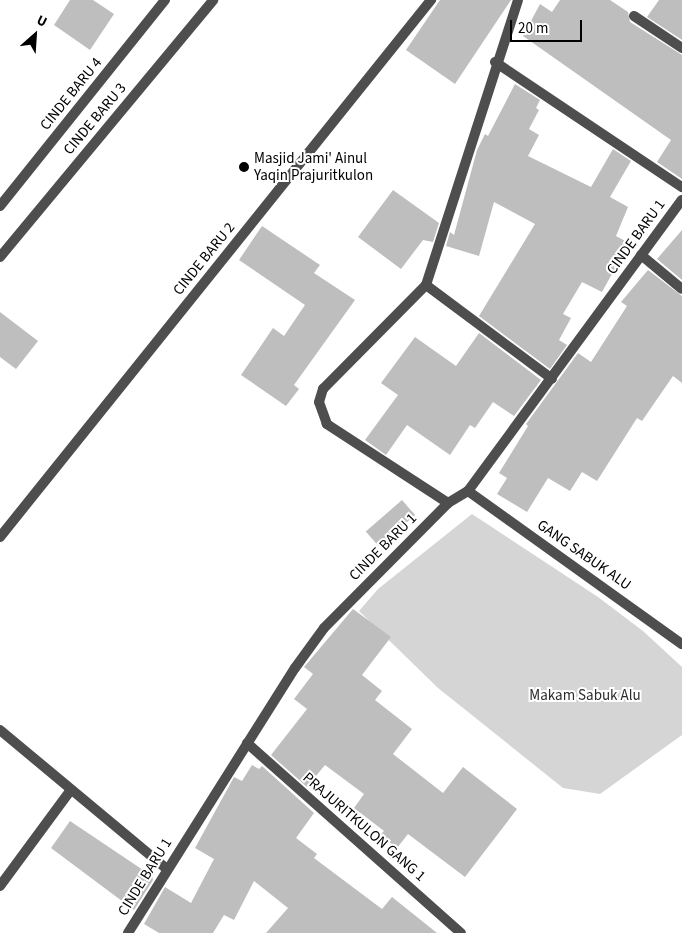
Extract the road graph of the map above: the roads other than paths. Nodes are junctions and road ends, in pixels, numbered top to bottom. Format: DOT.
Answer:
graph roads {
  1 [pos="165,0"];
  2 [pos="213,0"];
  3 [pos="431,0"];
  4 [pos="518,0"];
  5 [pos="634,16"];
  6 [pos="682,48"];
  7 [pos="495,62"];
  8 [pos="682,186"];
  9 [pos="682,200"];
  10 [pos="0,206"];
  11 [pos="641,255"];
  12 [pos="0,257"];
  13 [pos="426,285"];
  14 [pos="682,289"];
  15 [pos="552,379"];
  16 [pos="468,491"];
  17 [pos="448,503"];
  18 [pos="0,537"];
  19 [pos="682,644"];
  20 [pos="0,730"];
  21 [pos="247,743"];
  22 [pos="70,791"];
  23 [pos="167,870"];
  24 [pos="0,886"];
  25 [pos="128,933"];
  26 [pos="461,933"];
  1 -- 10 [label="street, CINDE BARU 4"];
  2 -- 12 [label="street, CINDE BARU 3"];
  3 -- 18 [label="street, CINDE BARU 2"];
  4 -- 7 [label="street"];
  5 -- 6 [label="street"];
  7 -- 8 [label="street"];
  7 -- 13 [label="street"];
  9 -- 11 [label="street, CINDE BARU 1"];
  11 -- 14 [label="street"];
  11 -- 15 [label="street, CINDE BARU 1"];
  13 -- 15 [label="street"];
  13 -- 17 [label="street"];
  15 -- 16 [label="street, CINDE BARU 1"];
  16 -- 17 [label="street, CINDE BARU 1"];
  16 -- 19 [label="street, GANG SABUK ALU"];
  17 -- 21 [label="street, CINDE BARU 1"];
  20 -- 22 [label="street"];
  21 -- 23 [label="street, CINDE BARU 1"];
  21 -- 26 [label="street, PRAJURITKULON GANG 1"];
  22 -- 23 [label="street"];
  22 -- 24 [label="street"];
  23 -- 25 [label="street, CINDE BARU 1"];
}
